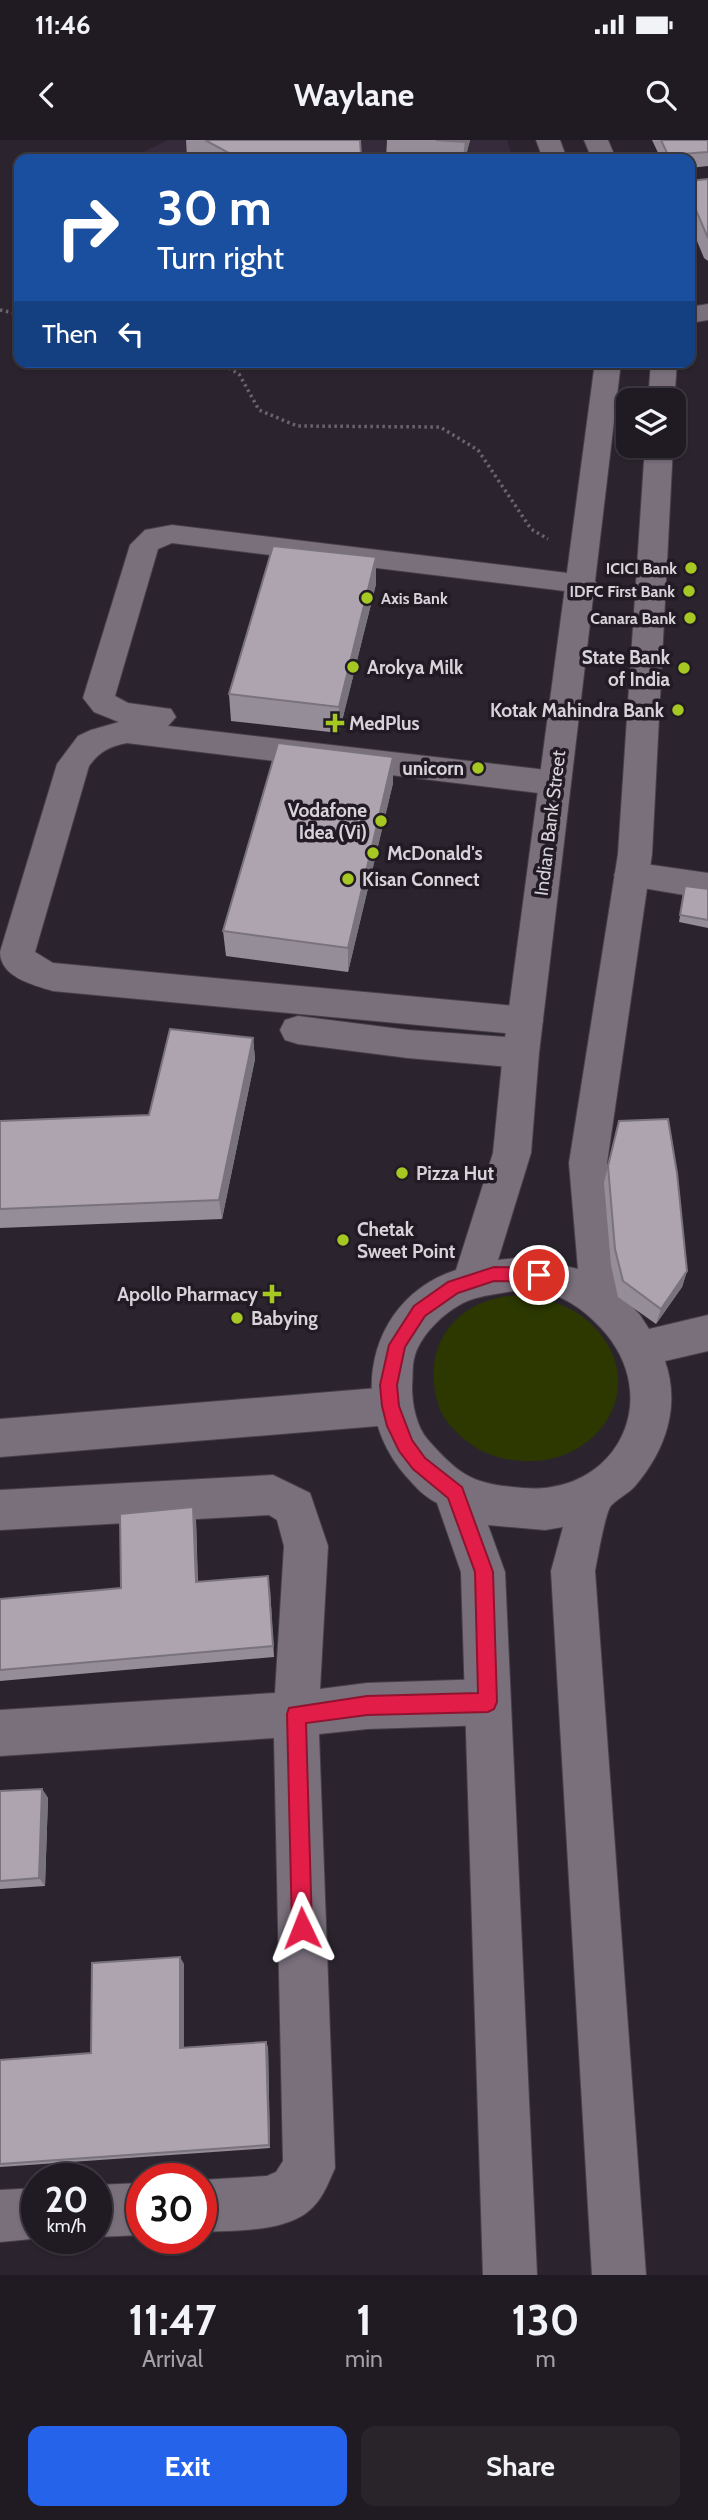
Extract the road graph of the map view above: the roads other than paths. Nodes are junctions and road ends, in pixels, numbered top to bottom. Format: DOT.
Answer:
graph roads {
  1 [pos="607,368"];
  2 [pos="664,368"];
  3 [pos="663,388"];
  4 [pos="658,458"];
  5 [pos="582,573"];
  6 [pos="557,770"];
  7 [pos="631,875"];
  8 [pos="708,886"];
  9 [pos="298,1030"];
  10 [pos="523,1037"];
  11 [pos="473,1279"];
  12 [pos="600,1300"];
  13 [pos="708,1334"];
  14 [pos="641,1349"];
  15 [pos="390,1406"];
  16 [pos="0,1438"];
  17 [pos="455,1493"];
  18 [pos="592,1495"];
  19 [pos="0,1510"];
  20 [pos="488,1702"];
  21 [pos="296,1714"];
  22 [pos="0,1733"];
  23 [pos="217,2205"];
  24 [pos="21,2215"];
  25 [pos="0,2216"];
  26 [pos="510,2275"];
  27 [pos="619,2275"];
  1 -- 5 [label="street, Indian Bank Street"];
  2 -- 3 [label="street"];
  4 -- 7 [label="street"];
  5 -- 6 [label="street, Indian Bank Street"];
  5 -- 6 [label="street"];
  6 -- 10 [label="street, Indian Bank Street"];
  6 -- 10 [label="street"];
  7 -- 8 [label="street"];
  7 -- 12 [label="street"];
  9 -- 10 [label="street"];
  10 -- 11 [label="street, Indian Bank Street"];
  11 -- 12 [label="street"];
  11 -- 15 [label="street"];
  12 -- 14 [label="street"];
  13 -- 14 [label="street"];
  14 -- 18 [label="street"];
  15 -- 16 [label="street"];
  15 -- 17 [label="street"];
  17 -- 18 [label="street"];
  17 -- 20 [label="street"];
  18 -- 27 [label="street"];
  19 -- 21 [label="street"];
  20 -- 21 [label="street"];
  20 -- 26 [label="street"];
  21 -- 22 [label="street"];
  21 -- 23 [label="street"];
  24 -- 25 [label="street"];
}
